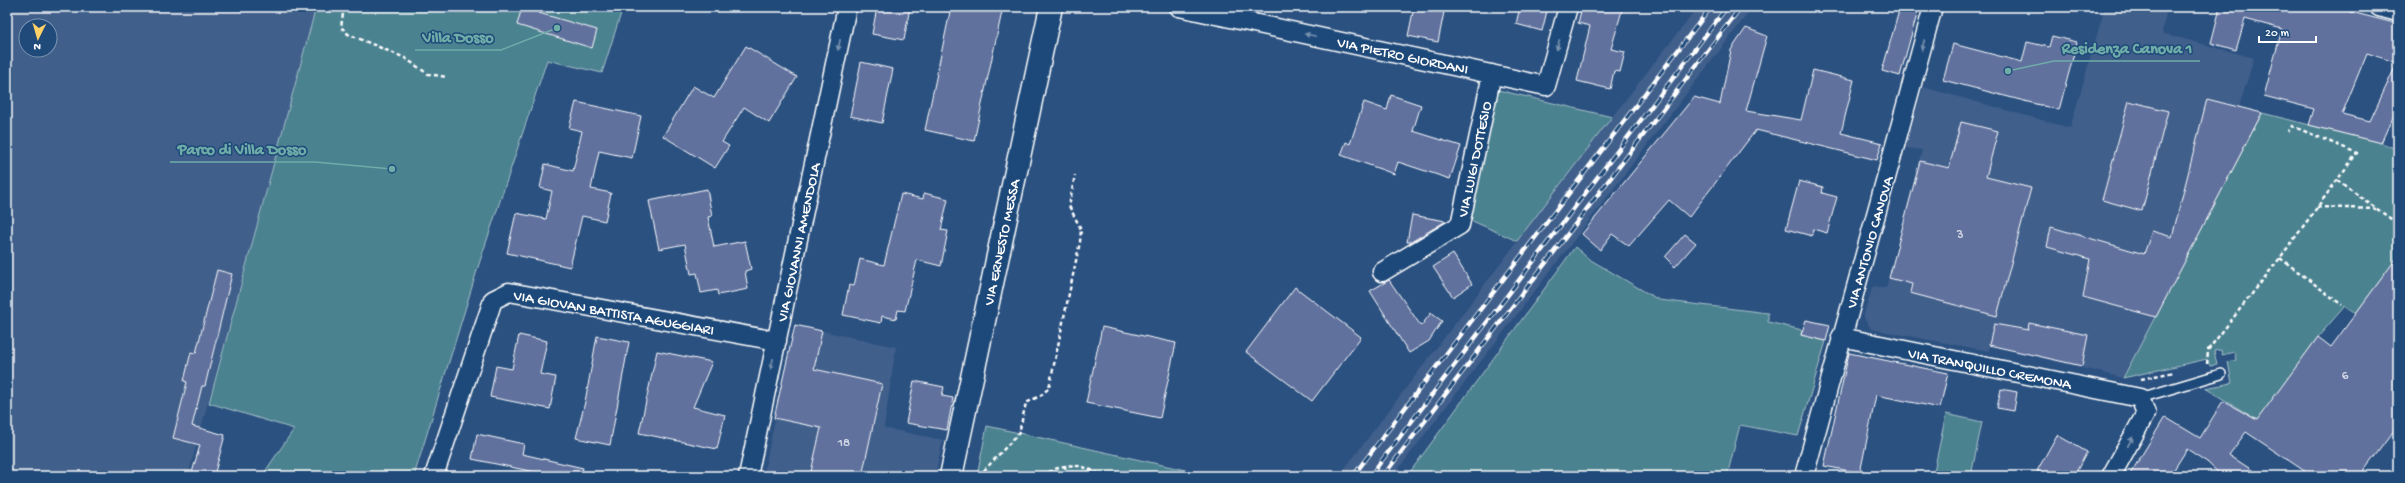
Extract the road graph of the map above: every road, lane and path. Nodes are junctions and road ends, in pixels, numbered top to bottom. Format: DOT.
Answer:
graph roads {
  1 [pos="344,7"];
  2 [pos="847,7"];
  3 [pos="1051,7"];
  4 [pos="1179,7"];
  5 [pos="1568,7"];
  6 [pos="1933,7"];
  7 [pos="2379,7"];
  8 [pos="2398,12"];
  9 [pos="1492,74"];
  10 [pos="446,77"];
  11 [pos="2288,132"];
  12 [pos="1075,175"];
  13 [pos="2337,180"];
  14 [pos="2317,207"];
  15 [pos="2377,209"];
  16 [pos="2398,224"];
  17 [pos="2280,258"];
  18 [pos="1382,272"];
  19 [pos="2342,305"];
  20 [pos="1841,337"];
  21 [pos="777,341"];
  22 [pos="2200,366"];
  23 [pos="2178,371"];
  24 [pos="2221,374"];
  25 [pos="2131,396"];
  26 [pos="1065,464"];
  27 [pos="434,476"];
  28 [pos="748,476"];
  29 [pos="951,476"];
  30 [pos="980,476"];
  31 [pos="1044,476"];
  32 [pos="1066,476"];
  33 [pos="1102,476"];
  34 [pos="1804,476"];
  35 [pos="2111,476"];
  1 -- 10 [label="path"];
  2 -- 21 [label="street, VIA GIOVANNI AMENDOLA, one-way"];
  3 -- 29 [label="street, VIA ERNESTO MESSA"];
  9 -- 4 [label="street, VIA PIETRO GIORDANI, one-way"];
  5 -- 9 [label="street, VIA PIETRO GIORDANI, one-way"];
  6 -- 20 [label="street, VIA ANTONIO CANOVA, one-way"];
  7 -- 8 [label="street"];
  9 -- 18 [label="street, VIA LUIGI DOTTESIO"];
  11 -- 13 [label="path"];
  12 -- 30 [label="path"];
  13 -- 14 [label="path"];
  13 -- 15 [label="path"];
  14 -- 15 [label="path"];
  14 -- 17 [label="path"];
  15 -- 16 [label="path"];
  17 -- 19 [label="path"];
  17 -- 22 [label="path"];
  20 -- 25 [label="street, VIA TRANQUILLO CREMONA"];
  20 -- 34 [label="street, VIA ANTONIO CANOVA"];
  21 -- 27 [label="street, VIA GIOVAN BATTISTA AGUGGIARI"];
  21 -- 28 [label="street, VIA GIOVANNI AMENDOLA, one-way"];
  23 -- 25 [label="path"];
  24 -- 25 [label="lane"];
  35 -- 25 [label="street, one-way"];
  26 -- 31 [label="path"];
  26 -- 32 [label="path"];
  26 -- 33 [label="path"];
}
